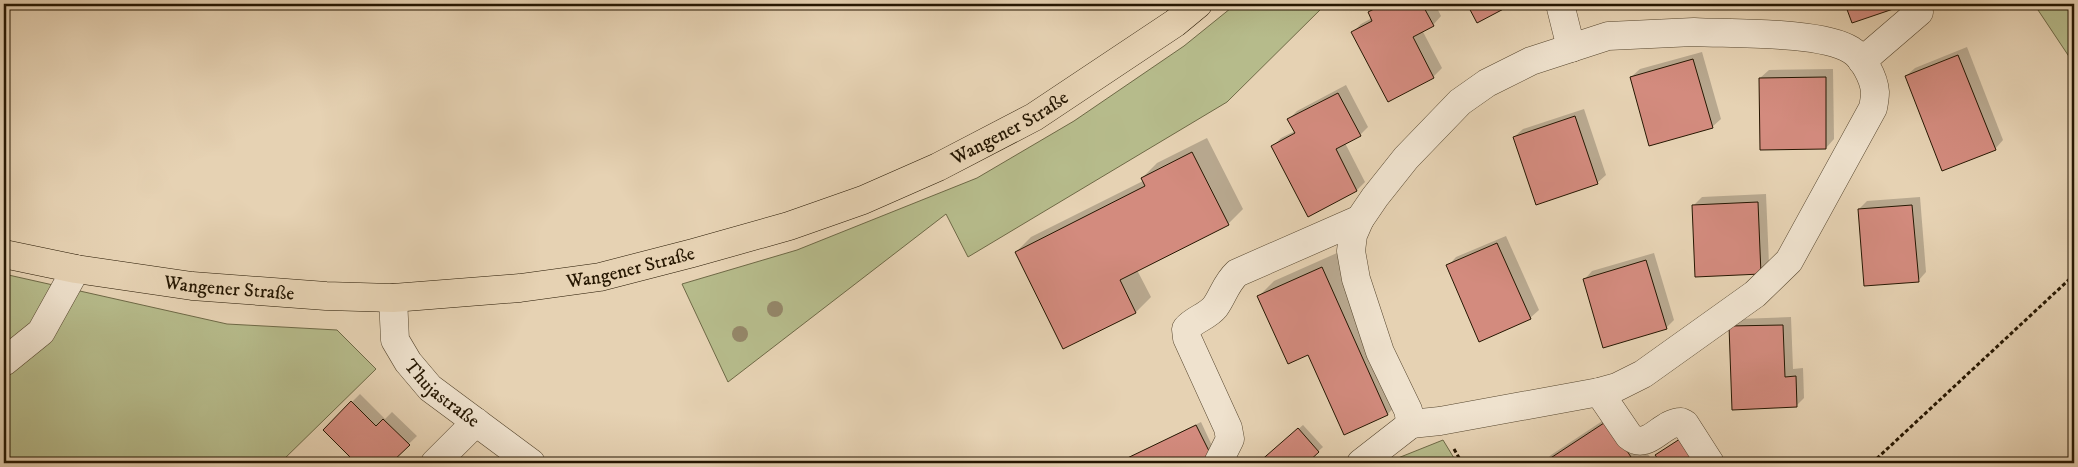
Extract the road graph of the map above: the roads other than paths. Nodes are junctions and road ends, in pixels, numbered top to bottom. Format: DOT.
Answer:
graph roads {
  1 [pos="1198,4"];
  2 [pos="1560,4"];
  3 [pos="1919,12"];
  4 [pos="1571,48"];
  5 [pos="1862,61"];
  6 [pos="1360,219"];
  7 [pos="4,254"];
  8 [pos="76,269"];
  9 [pos="393,298"];
  10 [pos="4,362"];
  11 [pos="1599,392"];
  12 [pos="476,422"];
  13 [pos="1411,424"];
  14 [pos="435,463"];
  15 [pos="531,463"];
  16 [pos="1218,463"];
  17 [pos="1361,463"];
  18 [pos="1710,463"];
  1 -- 9 [label="main road, Wangener Straße"];
  2 -- 4 [label="street"];
  3 -- 5 [label="street"];
  4 -- 5 [label="street"];
  4 -- 6 [label="street"];
  5 -- 11 [label="street"];
  6 -- 13 [label="street"];
  6 -- 16 [label="street"];
  7 -- 8 [label="main road, Wangener Straße"];
  8 -- 9 [label="main road, Wangener Straße"];
  8 -- 10 [label="street"];
  9 -- 12 [label="street, Thujastraße"];
  11 -- 13 [label="street"];
  11 -- 18 [label="street"];
  12 -- 14 [label="street"];
  12 -- 15 [label="street, Thujastraße"];
  13 -- 17 [label="street"];
}
